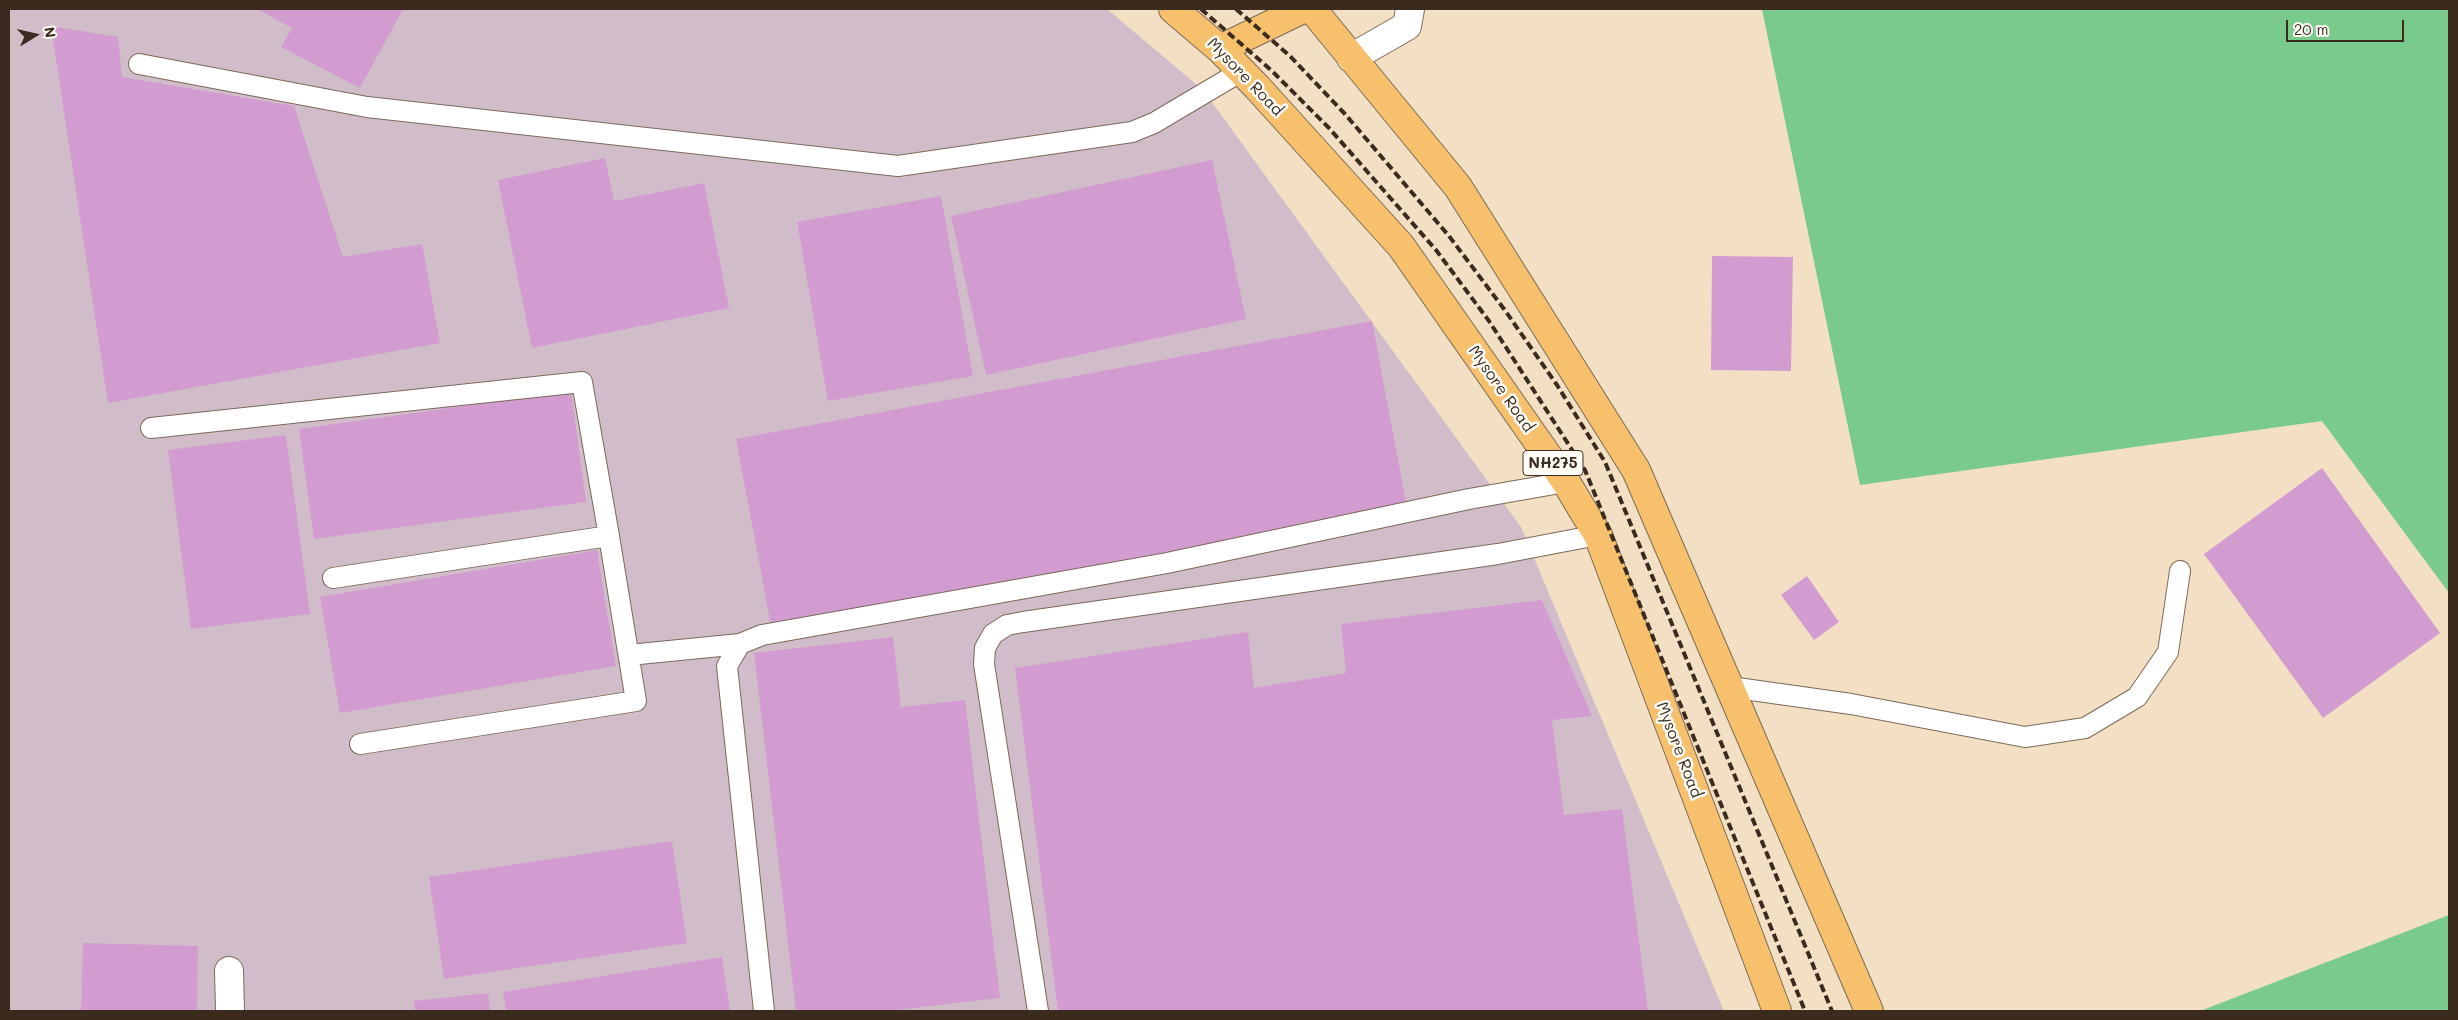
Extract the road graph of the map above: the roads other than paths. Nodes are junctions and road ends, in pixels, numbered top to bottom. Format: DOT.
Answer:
graph roads {
  1 [pos="1173,9"];
  2 [pos="1303,9"];
  3 [pos="1312,9"];
  4 [pos="1410,9"];
  5 [pos="1220,49"];
  6 [pos="1352,58"];
  7 [pos="139,64"];
  8 [pos="1240,72"];
  9 [pos="151,428"];
  10 [pos="1566,482"];
  11 [pos="609,536"];
  12 [pos="1598,536"];
  13 [pos="2180,571"];
  14 [pos="333,578"];
  15 [pos="740,644"];
  16 [pos="629,654"];
  17 [pos="1730,687"];
  18 [pos="360,744"];
  19 [pos="229,971"];
  20 [pos="230,1011"];
  21 [pos="764,1011"];
  22 [pos="1038,1011"];
  23 [pos="1777,1011"];
  24 [pos="1869,1011"];
  1 -- 5 [label="highway, Mysore Road / NH275"];
  2 -- 5 [label="highway"];
  3 -- 6 [label="highway"];
  4 -- 6 [label="street"];
  5 -- 8 [label="highway, Mysore Road / NH275"];
  6 -- 17 [label="highway"];
  7 -- 8 [label="lane"];
  8 -- 10 [label="highway, Mysore Road / NH275"];
  9 -- 11 [label="lane"];
  10 -- 12 [label="highway, Mysore Road / NH275"];
  10 -- 15 [label="lane"];
  11 -- 14 [label="lane"];
  11 -- 16 [label="lane"];
  12 -- 22 [label="lane"];
  12 -- 23 [label="highway, Mysore Road / NH275"];
  13 -- 17 [label="lane"];
  15 -- 16 [label="lane"];
  15 -- 21 [label="lane"];
  16 -- 18 [label="lane"];
  17 -- 24 [label="highway"];
  19 -- 20 [label="street"];
}
